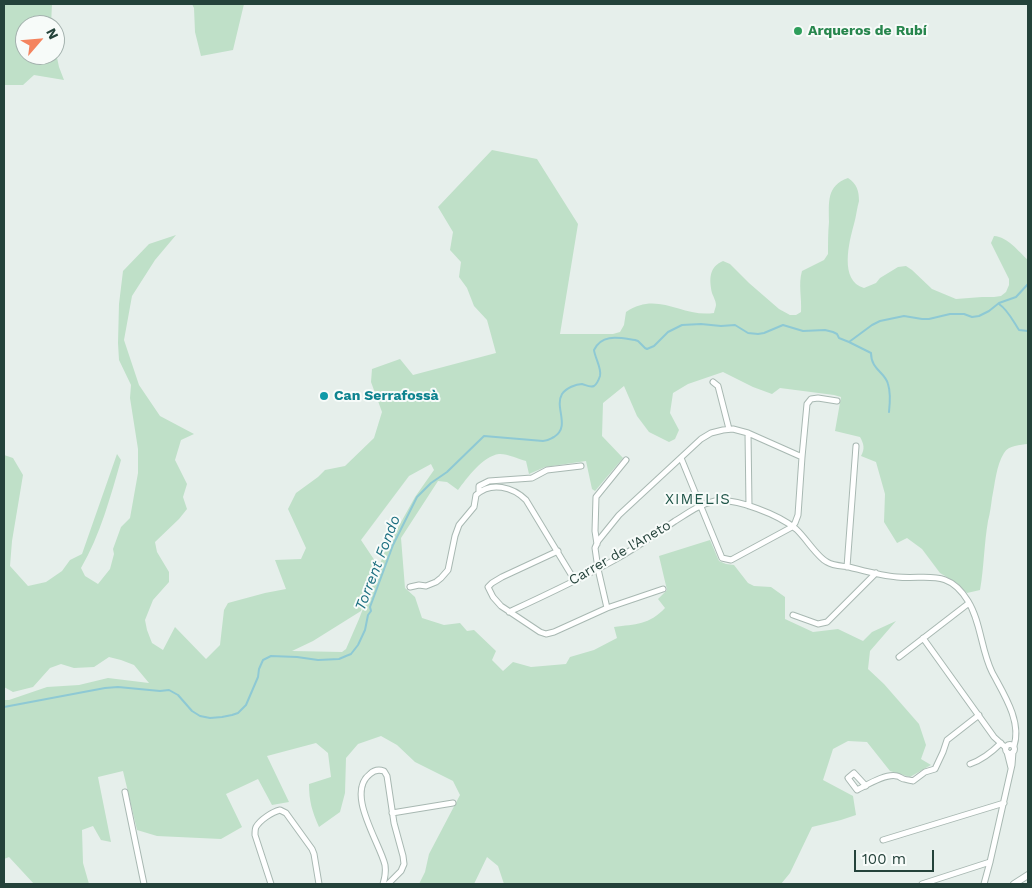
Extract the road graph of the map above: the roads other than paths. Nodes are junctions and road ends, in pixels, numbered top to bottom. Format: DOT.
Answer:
graph roads {
  1 [pos="714,382"];
  2 [pos="838,401"];
  3 [pos="729,429"];
  4 [pos="748,433"];
  5 [pos="856,446"];
  6 [pos="802,457"];
  7 [pos="681,458"];
  8 [pos="626,460"];
  9 [pos="581,466"];
  10 [pos="479,492"];
  11 [pos="700,506"];
  12 [pos="749,506"];
  13 [pos="792,527"];
  14 [pos="596,546"];
  15 [pos="558,551"];
  16 [pos="847,567"];
  17 [pos="598,569"];
  18 [pos="876,573"];
  19 [pos="575,581"];
  20 [pos="410,587"];
  21 [pos="663,589"];
  22 [pos="969,603"];
  23 [pos="607,608"];
  24 [pos="509,612"];
  25 [pos="793,615"];
  26 [pos="923,638"];
  27 [pos="899,656"];
  28 [pos="979,715"];
  29 [pos="1001,743"];
  30 [pos="1009,748"];
  31 [pos="970,764"];
  32 [pos="866,786"];
  33 [pos="125,792"];
  34 [pos="453,803"];
  35 [pos="1004,803"];
  36 [pos="392,813"];
  37 [pos="883,840"];
  38 [pos="990,862"];
  39 [pos="1028,875"];
  40 [pos="144,884"];
  41 [pos="271,884"];
  42 [pos="319,884"];
  43 [pos="383,884"];
  44 [pos="388,884"];
  45 [pos="922,884"];
  46 [pos="984,884"];
  47 [pos="1014,884"];
  1 -- 3 [label="street"];
  2 -- 6 [label="street"];
  3 -- 4 [label="street"];
  3 -- 7 [label="street"];
  4 -- 6 [label="street"];
  4 -- 12 [label="street"];
  5 -- 16 [label="street"];
  6 -- 13 [label="street"];
  7 -- 11 [label="street"];
  7 -- 14 [label="street"];
  8 -- 14 [label="street"];
  9 -- 10 [label="street"];
  10 -- 15 [label="street"];
  10 -- 20 [label="street"];
  11 -- 12 [label="street, Carrer de l'Aneto"];
  11 -- 13 [label="street"];
  11 -- 17 [label="street, Carrer de l'Aneto"];
  12 -- 13 [label="street, Carrer de l'Aneto"];
  13 -- 16 [label="street, Carrer de l'Aneto"];
  14 -- 17 [label="street"];
  15 -- 19 [label="street"];
  15 -- 24 [label="street"];
  16 -- 18 [label="street, Carrer de l'Aneto"];
  17 -- 19 [label="street, Carrer de l'Aneto"];
  17 -- 23 [label="street"];
  18 -- 22 [label="street, Carrer de l'Aneto"];
  18 -- 25 [label="street"];
  19 -- 24 [label="street, Carrer de l'Aneto"];
  21 -- 23 [label="street"];
  22 -- 26 [label="street"];
  22 -- 30 [label="street"];
  23 -- 24 [label="street"];
  26 -- 27 [label="street"];
  26 -- 28 [label="street"];
  28 -- 29 [label="street"];
  28 -- 32 [label="street"];
  29 -- 30 [label="street"];
  29 -- 31 [label="street"];
  30 -- 35 [label="street"];
  33 -- 40 [label="street"];
  34 -- 36 [label="street"];
  35 -- 37 [label="street"];
  35 -- 38 [label="street"];
  36 -- 43 [label="street"];
  36 -- 44 [label="street"];
  38 -- 45 [label="street"];
  38 -- 46 [label="street"];
  39 -- 47 [label="street"];
  41 -- 42 [label="street"];
}
